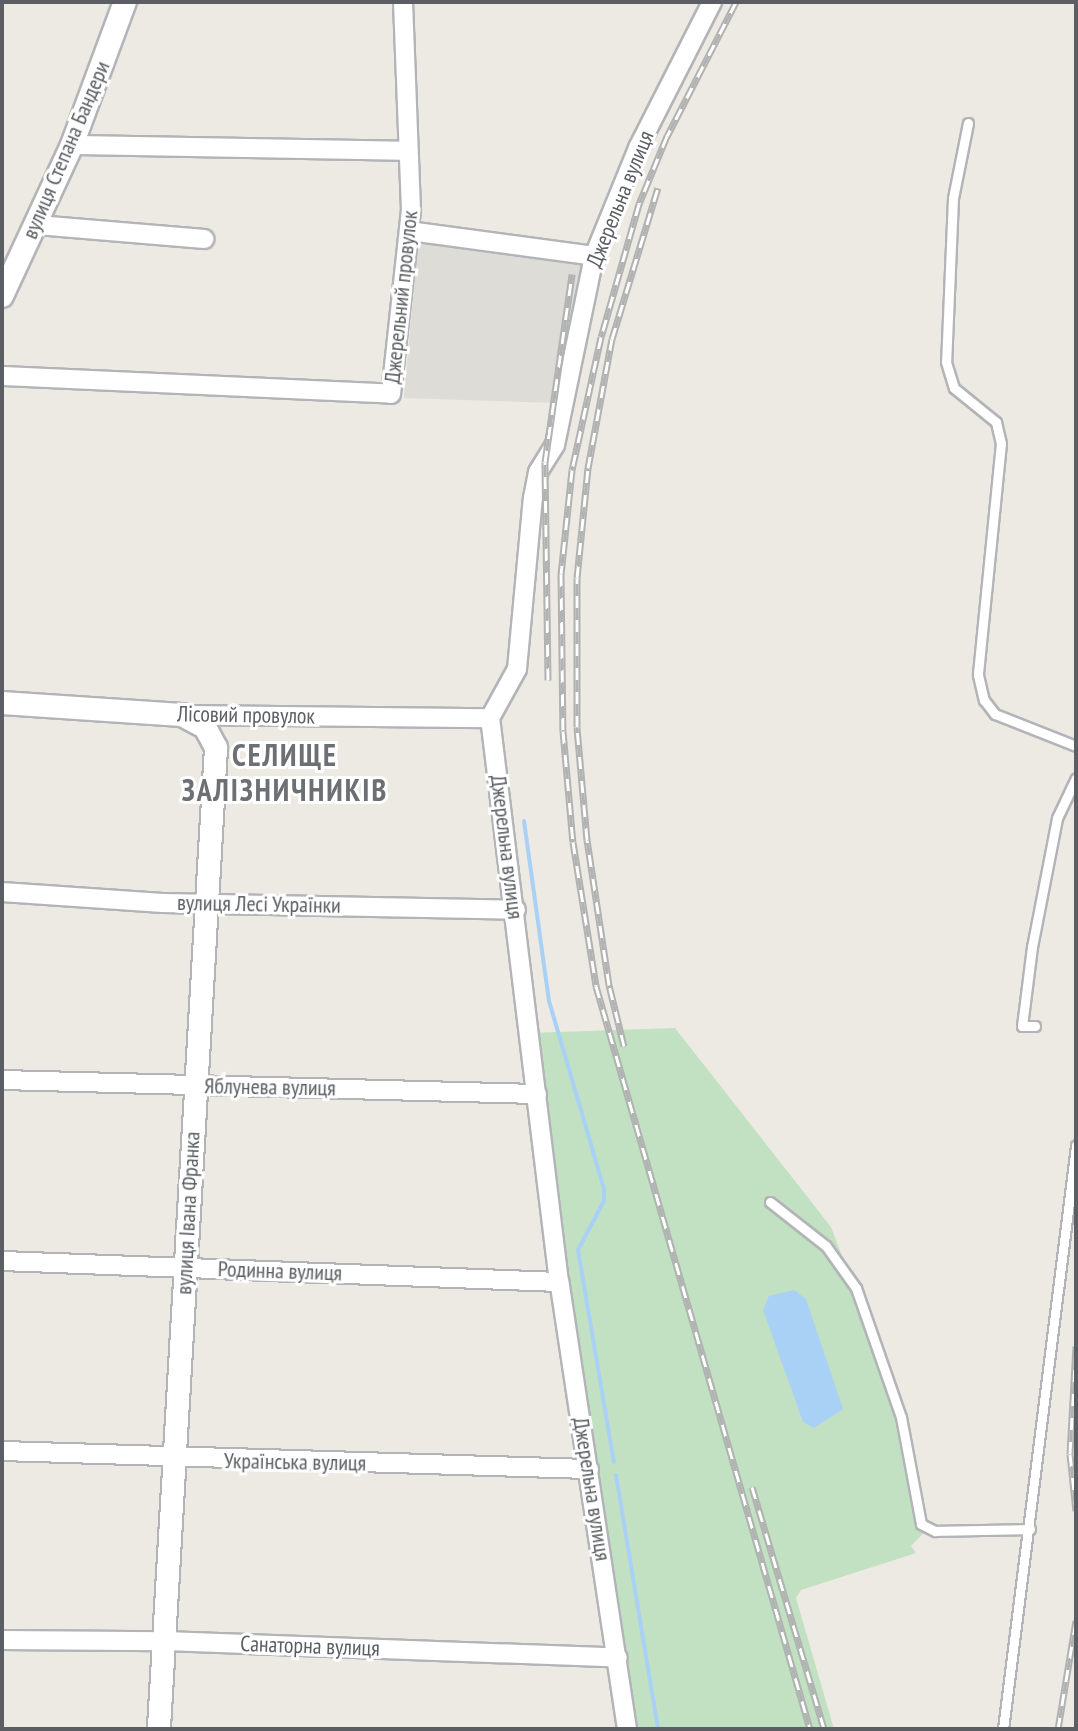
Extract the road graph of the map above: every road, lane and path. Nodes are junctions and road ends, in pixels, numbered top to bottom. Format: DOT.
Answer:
graph roads {
  1 [pos="125,2"];
  2 [pos="403,2"];
  3 [pos="712,2"];
  4 [pos="968,123"];
  5 [pos="72,145"];
  6 [pos="408,151"];
  7 [pos="37,225"];
  8 [pos="410,231"];
  9 [pos="204,239"];
  10 [pos="594,256"];
  11 [pos="5,284"];
  12 [pos="2,376"];
  13 [pos="2,703"];
  14 [pos="182,715"];
  15 [pos="490,718"];
  16 [pos="1076,746"];
  17 [pos="1076,778"];
  18 [pos="2,892"];
  19 [pos="204,901"];
  20 [pos="516,910"];
  21 [pos="1035,1026"];
  22 [pos="2,1080"];
  23 [pos="194,1085"];
  24 [pos="537,1094"];
  25 [pos="1076,1146"];
  26 [pos="770,1202"];
  27 [pos="2,1261"];
  28 [pos="186,1268"];
  29 [pos="559,1282"];
  30 [pos="2,1451"];
  31 [pos="175,1459"];
  32 [pos="589,1469"];
  33 [pos="1030,1529"];
  34 [pos="2,1640"];
  35 [pos="165,1641"];
  36 [pos="618,1658"];
  37 [pos="159,1729"];
  38 [pos="627,1729"];
  39 [pos="1003,1729"];
  1 -- 5 [label="street, вулиця Степана Бандери"];
  2 -- 6 [label="street, Джерельний провулок"];
  3 -- 10 [label="street, Джерельна вулиця"];
  4 -- 16 [label="lane"];
  5 -- 6 [label="street"];
  5 -- 7 [label="street, вулиця Степана Бандери"];
  6 -- 8 [label="street, Джерельний провулок"];
  7 -- 9 [label="street"];
  7 -- 11 [label="street, вулиця Степана Бандери"];
  8 -- 10 [label="street"];
  8 -- 12 [label="street, Джерельний провулок"];
  10 -- 15 [label="street, Джерельна вулиця"];
  13 -- 14 [label="street, Лісовий провулок"];
  14 -- 15 [label="street, Лісовий провулок"];
  14 -- 19 [label="street, вулиця Івана Франка"];
  15 -- 20 [label="street, Джерельна вулиця"];
  17 -- 21 [label="lane"];
  18 -- 19 [label="street, вулиця Лесі Українки"];
  19 -- 20 [label="street, вулиця Лесі Українки"];
  19 -- 23 [label="street, вулиця Івана Франка"];
  20 -- 24 [label="street, Джерельна вулиця"];
  22 -- 23 [label="street, Яблунева вулиця"];
  23 -- 24 [label="street, Яблунева вулиця"];
  23 -- 28 [label="street, вулиця Івана Франка"];
  24 -- 29 [label="street, Джерельна вулиця"];
  25 -- 33 [label="lane"];
  26 -- 33 [label="lane"];
  27 -- 28 [label="street, Родинна вулиця"];
  28 -- 29 [label="street, Родинна вулиця"];
  28 -- 31 [label="street, вулиця Івана Франка"];
  29 -- 32 [label="street, Джерельна вулиця"];
  30 -- 31 [label="street, Українська вулиця"];
  31 -- 32 [label="street, Українська вулиця"];
  31 -- 35 [label="street, вулиця Івана Франка"];
  32 -- 36 [label="street, Джерельна вулиця"];
  33 -- 39 [label="lane"];
  34 -- 35 [label="street, Санаторна вулиця"];
  35 -- 36 [label="street, Санаторна вулиця"];
  35 -- 37 [label="street, вулиця Івана Франка"];
  36 -- 38 [label="street, Джерельна вулиця"];
}
